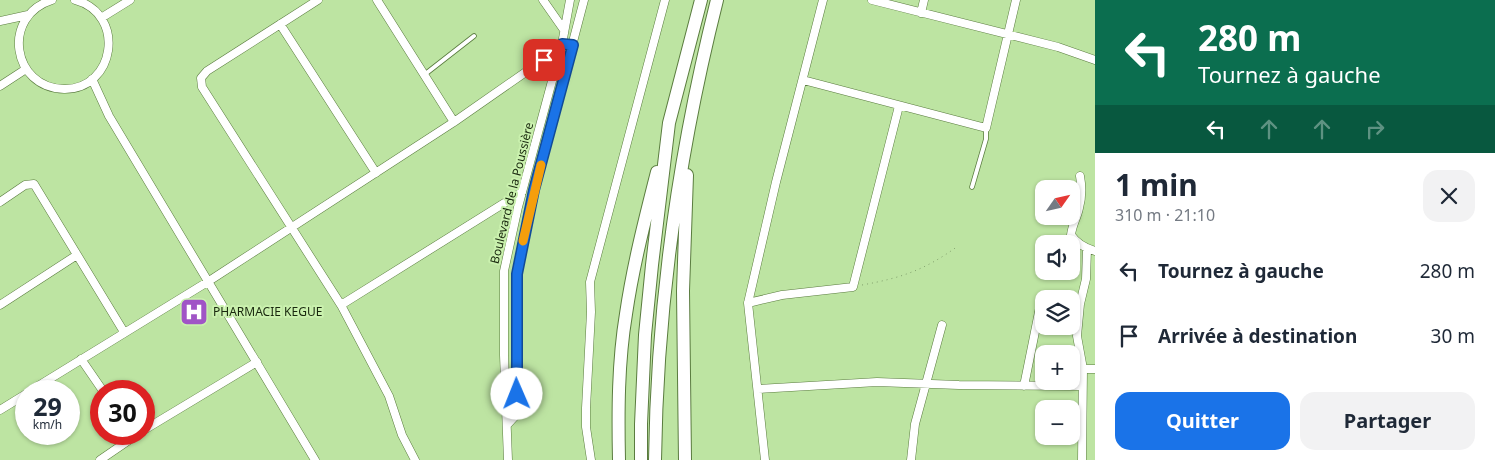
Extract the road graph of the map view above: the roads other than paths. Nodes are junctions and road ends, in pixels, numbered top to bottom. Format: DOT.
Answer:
graph roads {
  1 [pos="75,0"];
  2 [pos="130,0"];
  3 [pos="318,0"];
  4 [pos="377,0"];
  5 [pos="544,0"];
  6 [pos="570,0"];
  7 [pos="584,0"];
  8 [pos="665,0"];
  9 [pos="700,0"];
  10 [pos="717,0"];
  11 [pos="823,0"];
  12 [pos="872,0"];
  13 [pos="924,0"];
  14 [pos="1016,0"];
  15 [pos="46,1"];
  16 [pos="921,13"];
  17 [pos="28,15"];
  18 [pos="101,18"];
  19 [pos="0,21"];
  20 [pos="280,24"];
  21 [pos="564,30"];
  22 [pos="1007,33"];
  23 [pos="474,36"];
  24 [pos="562,44"];
  25 [pos="573,45"];
  26 [pos="1095,60"];
  27 [pos="26,69"];
  28 [pos="424,75"];
  29 [pos="92,79"];
  30 [pos="803,80"];
  31 [pos="0,86"];
  32 [pos="899,106"];
  33 [pos="454,122"];
  34 [pos="669,124"];
  35 [pos="688,128"];
  36 [pos="986,128"];
  37 [pos="376,173"];
  38 [pos="1080,176"];
  39 [pos="972,187"];
  40 [pos="522,192"];
  41 [pos="0,202"];
  42 [pos="290,227"];
  43 [pos="1086,249"];
  44 [pos="1095,251"];
  45 [pos="77,255"];
  46 [pos="208,281"];
  47 [pos="748,303"];
  48 [pos="1080,304"];
  49 [pos="0,305"];
  50 [pos="341,305"];
  51 [pos="942,325"];
  52 [pos="1035,327"];
  53 [pos="124,332"];
  54 [pos="1078,335"];
  55 [pos="81,359"];
  56 [pos="256,362"];
  57 [pos="1083,369"];
  58 [pos="1095,369"];
  59 [pos="48,380"];
  60 [pos="95,380"];
  61 [pos="926,383"];
  62 [pos="1024,386"];
  63 [pos="1082,386"];
  64 [pos="758,389"];
  65 [pos="15,401"];
  66 [pos="0,410"];
  67 [pos="155,423"];
  68 [pos="507,425"];
  69 [pos="121,445"];
  70 [pos="100,460"];
  71 [pos="315,460"];
  72 [pos="415,460"];
  73 [pos="508,460"];
  74 [pos="591,460"];
  75 [pos="619,460"];
  76 [pos="641,460"];
  77 [pos="656,460"];
  78 [pos="685,460"];
  79 [pos="765,460"];
  80 [pos="911,460"];
  81 [pos="1082,460"];
  1 -- 18 [label="street"];
  2 -- 18 [label="street"];
  3 -- 20 [label="street"];
  4 -- 28 [label="street"];
  5 -- 21 [label="street"];
  6 -- 21 [label="street, Boulevard de la Poussière"];
  7 -- 25 [label="street, Boulevard de la Poussière"];
  8 -- 74 [label="street"];
  9 -- 34 [label="main road"];
  10 -- 35 [label="main road"];
  11 -- 30 [label="street"];
  12 -- 16 [label="street"];
  13 -- 16 [label="street"];
  14 -- 22 [label="street"];
  15 -- 17 [label="street"];
  16 -- 22 [label="street"];
  17 -- 19 [label="street"];
  17 -- 27 [label="street"];
  18 -- 29 [label="street"];
  20 -- 37 [label="street"];
  20 -- 42 [label="street"];
  21 -- 24 [label="street, Boulevard de la Poussière"];
  22 -- 26 [label="street"];
  22 -- 36 [label="street"];
  23 -- 28 [label="lane"];
  24 -- 25 [label="street"];
  24 -- 33 [label="street"];
  24 -- 40 [label="street, Boulevard de la Poussière"];
  25 -- 68 [label="street, Boulevard de la Poussière"];
  27 -- 29 [label="street"];
  27 -- 31 [label="street"];
  28 -- 33 [label="street"];
  29 -- 46 [label="street"];
  30 -- 32 [label="street"];
  30 -- 47 [label="street"];
  32 -- 36 [label="street"];
  32 -- 47 [label="street"];
  33 -- 37 [label="street"];
  34 -- 75 [label="main road"];
  34 -- 76 [label="main road"];
  35 -- 77 [label="main road"];
  35 -- 78 [label="main road"];
  36 -- 39 [label="lane"];
  37 -- 42 [label="street"];
  38 -- 43 [label="street"];
  40 -- 50 [label="street"];
  40 -- 68 [label="street, Boulevard de la Poussière"];
  41 -- 45 [label="street"];
  42 -- 46 [label="street"];
  42 -- 50 [label="street"];
  43 -- 44 [label="street"];
  43 -- 48 [label="street"];
  45 -- 49 [label="street"];
  45 -- 53 [label="street"];
  46 -- 53 [label="street"];
  46 -- 56 [label="street"];
  47 -- 64 [label="street"];
  50 -- 72 [label="street"];
  51 -- 61 [label="street"];
  52 -- 62 [label="street"];
  53 -- 55 [label="street"];
  54 -- 57 [label="street"];
  55 -- 59 [label="street"];
  55 -- 60 [label="street"];
  56 -- 67 [label="street"];
  56 -- 71 [label="street"];
  57 -- 58 [label="street"];
  57 -- 63 [label="street"];
  61 -- 62 [label="street"];
  61 -- 64 [label="street"];
  61 -- 80 [label="street"];
  62 -- 63 [label="street"];
  63 -- 81 [label="street"];
  64 -- 79 [label="street"];
  65 -- 66 [label="street"];
  68 -- 73 [label="street, Boulevard de la Poussière"];
  69 -- 70 [label="street"];
}
